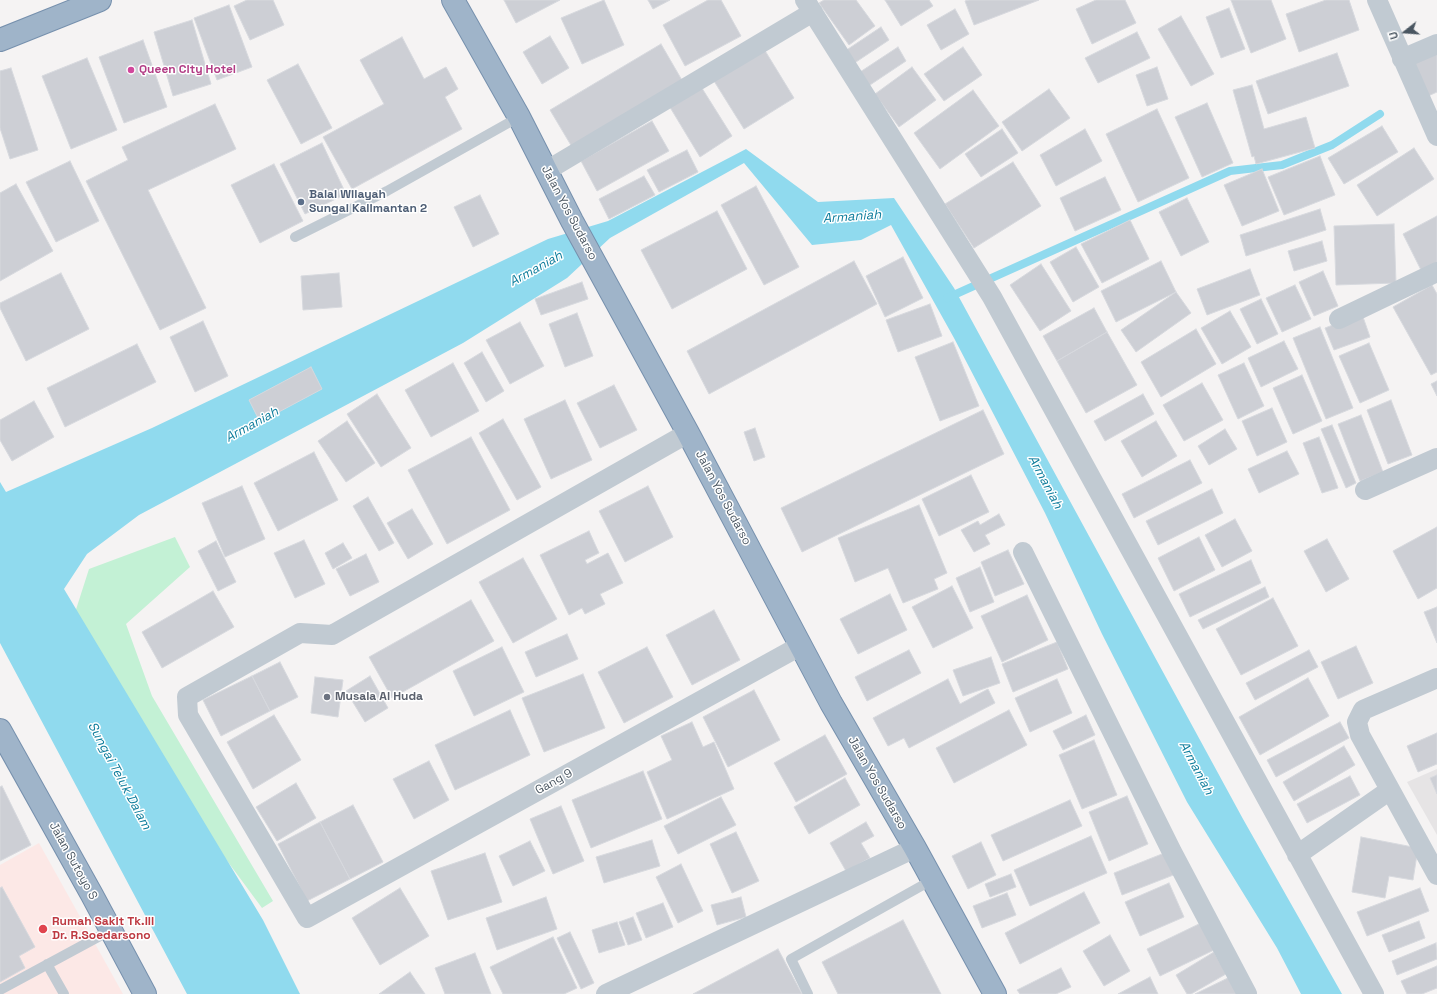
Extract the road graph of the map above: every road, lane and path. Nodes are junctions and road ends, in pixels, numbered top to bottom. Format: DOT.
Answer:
graph roads {
  1 [pos="100,0"];
  2 [pos="453,0"];
  3 [pos="1377,0"];
  4 [pos="809,6"];
  5 [pos="0,40"];
  6 [pos="1437,44"];
  7 [pos="1402,59"];
  8 [pos="519,117"];
  9 [pos="1437,136"];
  10 [pos="546,171"];
  11 [pos="295,237"];
  12 [pos="1437,272"];
  13 [pos="1339,319"];
  14 [pos="688,433"];
  15 [pos="1437,458"];
  16 [pos="1365,490"];
  17 [pos="1023,552"];
  18 [pos="800,646"];
  19 [pos="1437,678"];
  20 [pos="0,730"];
  21 [pos="1390,790"];
  22 [pos="915,848"];
  23 [pos="1297,855"];
  24 [pos="1437,875"];
  25 [pos="932,880"];
  26 [pos="111,930"];
  27 [pos="47,964"];
  28 [pos="0,990"];
  29 [pos="140,992"];
  30 [pos="64,994"];
  31 [pos="606,994"];
  32 [pos="808,994"];
  33 [pos="995,994"];
  34 [pos="1247,994"];
  35 [pos="1374,994"];
  1 -- 5 [label="highway"];
  2 -- 8 [label="highway, Jalan Yos Sudarso"];
  3 -- 7 [label="street"];
  4 -- 10 [label="street"];
  4 -- 23 [label="street"];
  6 -- 7 [label="street"];
  7 -- 9 [label="street"];
  8 -- 10 [label="highway, Jalan Yos Sudarso"];
  8 -- 11 [label="lane"];
  10 -- 14 [label="highway, Jalan Yos Sudarso"];
  12 -- 13 [label="street"];
  14 -- 18 [label="highway, Jalan Yos Sudarso"];
  14 -- 18 [label="street, Gang 9"];
  15 -- 16 [label="street"];
  17 -- 34 [label="street"];
  18 -- 22 [label="highway, Jalan Yos Sudarso"];
  19 -- 21 [label="street"];
  20 -- 26 [label="highway, Jalan Sutoyo S"];
  21 -- 23 [label="street"];
  21 -- 24 [label="street"];
  22 -- 25 [label="highway, Jalan Yos Sudarso"];
  22 -- 31 [label="street"];
  23 -- 35 [label="street"];
  25 -- 32 [label="lane"];
  25 -- 33 [label="highway, Jalan Yos Sudarso"];
  26 -- 27 [label="lane"];
  26 -- 29 [label="highway, Jalan Sutoyo S"];
  27 -- 28 [label="lane"];
  27 -- 30 [label="lane"];
}
